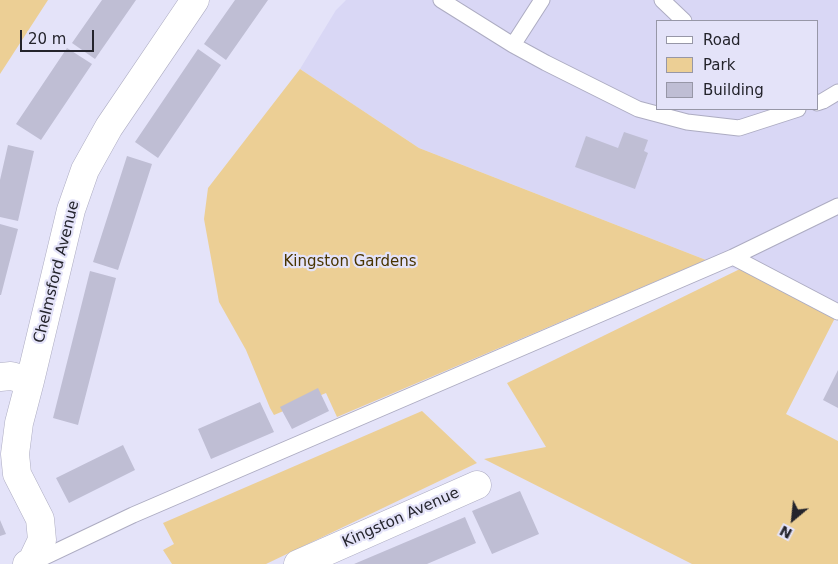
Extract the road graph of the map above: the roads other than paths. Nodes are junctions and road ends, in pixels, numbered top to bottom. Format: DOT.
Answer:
graph roads {
  1 [pos="195,0"];
  2 [pos="440,0"];
  3 [pos="542,0"];
  4 [pos="662,0"];
  5 [pos="683,20"];
  6 [pos="512,45"];
  7 [pos="838,92"];
  8 [pos="818,102"];
  9 [pos="791,110"];
  10 [pos="777,112"];
  11 [pos="838,206"];
  12 [pos="733,257"];
  13 [pos="838,312"];
  14 [pos="0,377"];
  15 [pos="30,381"];
  16 [pos="477,485"];
  17 [pos="29,564"];
  18 [pos="298,564"];
  1 -- 15 [label="street, Chelmsford Avenue"];
  2 -- 6 [label="lane"];
  3 -- 6 [label="lane"];
  4 -- 5 [label="lane"];
  6 -- 10 [label="lane"];
  7 -- 8 [label="lane"];
  9 -- 10 [label="lane"];
  11 -- 12 [label="lane"];
  12 -- 13 [label="lane"];
  12 -- 17 [label="lane"];
  14 -- 15 [label="street"];
  15 -- 17 [label="street, Chelmsford Avenue"];
  16 -- 18 [label="street, Kingston Avenue"];
}
